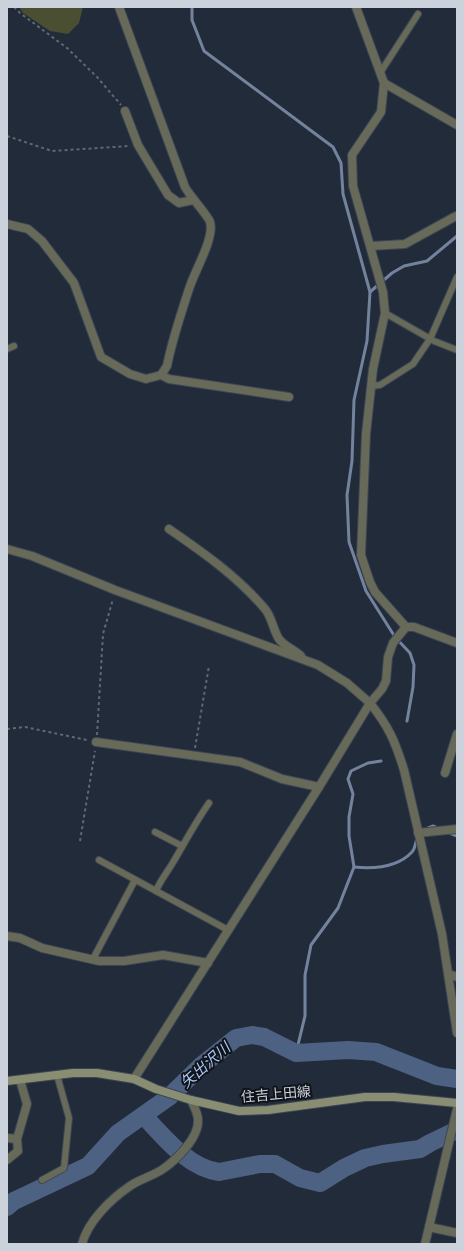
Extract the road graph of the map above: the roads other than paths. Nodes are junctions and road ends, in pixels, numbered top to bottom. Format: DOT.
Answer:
graph roads {
  1 [pos="119,7"];
  2 [pos="356,7"];
  3 [pos="418,14"];
  4 [pos="380,73"];
  5 [pos="384,83"];
  6 [pos="125,111"];
  7 [pos="457,126"];
  8 [pos="193,200"];
  9 [pos="456,216"];
  10 [pos="7,224"];
  11 [pos="371,246"];
  12 [pos="457,277"];
  13 [pos="385,313"];
  14 [pos="430,339"];
  15 [pos="14,346"];
  16 [pos="7,349"];
  17 [pos="457,350"];
  18 [pos="161,374"];
  19 [pos="371,386"];
  20 [pos="289,397"];
  21 [pos="169,529"];
  22 [pos="7,550"];
  23 [pos="406,627"];
  24 [pos="457,643"];
  25 [pos="301,659"];
  26 [pos="370,703"];
  27 [pos="457,735"];
  28 [pos="96,742"];
  29 [pos="445,773"];
  30 [pos="319,787"];
  31 [pos="209,803"];
  32 [pos="457,829"];
  33 [pos="155,832"];
  34 [pos="418,833"];
  35 [pos="182,846"];
  36 [pos="99,860"];
  37 [pos="135,880"];
  38 [pos="156,891"];
  39 [pos="228,930"];
  40 [pos="7,936"];
  41 [pos="93,959"];
  42 [pos="208,963"];
  43 [pos="449,974"];
  44 [pos="457,977"];
  45 [pos="457,1033"];
  46 [pos="57,1075"];
  47 [pos="134,1079"];
  48 [pos="20,1080"];
  49 [pos="7,1081"];
  50 [pos="191,1100"];
  51 [pos="457,1103"];
  52 [pos="457,1109"];
  53 [pos="7,1138"];
  54 [pos="17,1139"];
  55 [pos="7,1160"];
  56 [pos="42,1180"];
  57 [pos="429,1227"];
  58 [pos="457,1233"];
  59 [pos="82,1244"];
  60 [pos="425,1244"];
  1 -- 8 [label="street"];
  2 -- 4 [label="street"];
  3 -- 4 [label="lane"];
  4 -- 5 [label="street"];
  5 -- 7 [label="street"];
  5 -- 11 [label="street"];
  6 -- 8 [label="street"];
  8 -- 18 [label="street"];
  9 -- 11 [label="street"];
  10 -- 18 [label="street"];
  11 -- 13 [label="street"];
  12 -- 14 [label="lane"];
  13 -- 14 [label="lane"];
  13 -- 19 [label="street"];
  14 -- 17 [label="lane"];
  14 -- 19 [label="lane"];
  15 -- 16 [label="lane"];
  18 -- 20 [label="street"];
  19 -- 23 [label="street"];
  21 -- 25 [label="street"];
  22 -- 25 [label="street"];
  23 -- 24 [label="street"];
  23 -- 26 [label="street"];
  25 -- 26 [label="street"];
  26 -- 30 [label="street"];
  26 -- 34 [label="street"];
  27 -- 29 [label="street"];
  28 -- 30 [label="street"];
  30 -- 39 [label="street"];
  31 -- 35 [label="lane"];
  32 -- 34 [label="street"];
  33 -- 35 [label="lane"];
  34 -- 43 [label="street"];
  35 -- 38 [label="lane"];
  36 -- 37 [label="lane"];
  37 -- 38 [label="lane"];
  37 -- 41 [label="lane"];
  38 -- 39 [label="lane"];
  39 -- 42 [label="street"];
  40 -- 41 [label="street"];
  41 -- 42 [label="street"];
  42 -- 47 [label="street"];
  43 -- 44 [label="street"];
  43 -- 45 [label="street"];
  46 -- 47 [label="main road, 住吉上田線"];
  46 -- 48 [label="main road, 住吉上田線"];
  46 -- 56 [label="lane"];
  47 -- 50 [label="main road, 住吉上田線"];
  48 -- 49 [label="main road, 住吉上田線"];
  48 -- 54 [label="street"];
  50 -- 51 [label="main road, 住吉上田線"];
  50 -- 59 [label="street"];
  52 -- 57 [label="street"];
  53 -- 54 [label="street"];
  54 -- 55 [label="street"];
  57 -- 58 [label="street"];
  57 -- 60 [label="street"];
}
